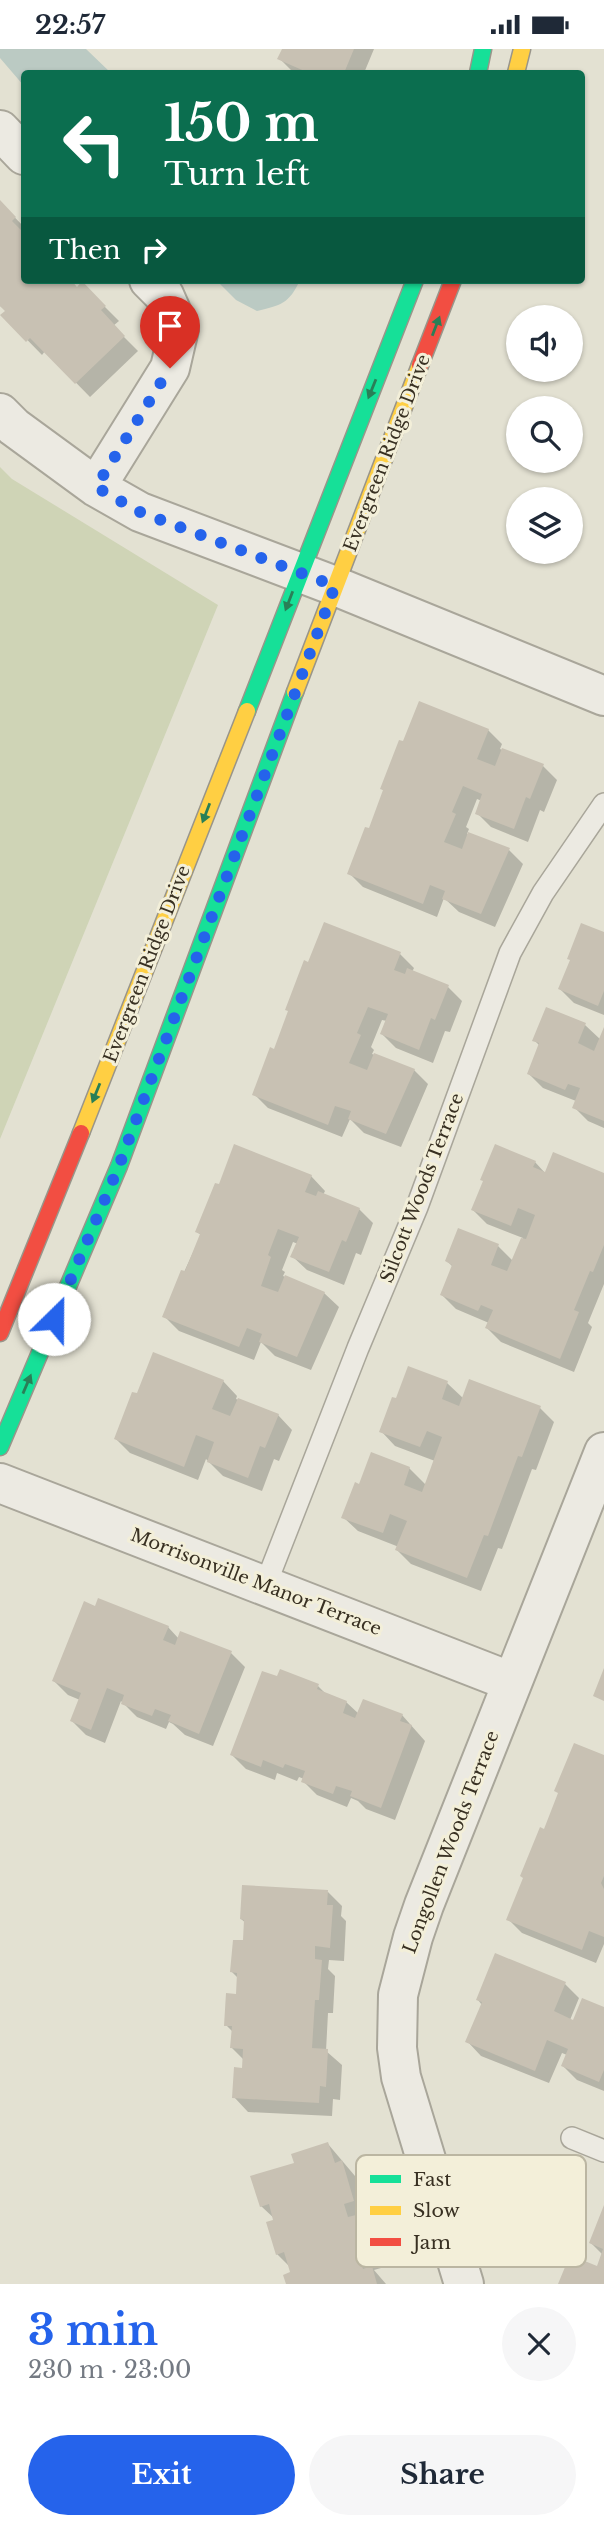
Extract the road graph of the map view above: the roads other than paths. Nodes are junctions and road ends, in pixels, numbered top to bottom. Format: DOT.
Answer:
graph roads {
  1 [pos="483,49"];
  2 [pos="522,49"];
  3 [pos="479,70"];
  4 [pos="517,70"];
  5 [pos="0,131"];
  6 [pos="21,152"];
  7 [pos="153,284"];
  8 [pos="413,284"];
  9 [pos="451,284"];
  10 [pos="0,413"];
  11 [pos="96,487"];
  12 [pos="299,573"];
  13 [pos="335,586"];
  14 [pos="604,696"];
  15 [pos="604,804"];
  16 [pos="0,1333"];
  17 [pos="0,1447"];
  18 [pos="604,1452"];
  19 [pos="0,1483"];
  20 [pos="265,1586"];
  21 [pos="512,1682"];
  22 [pos="572,2138"];
  23 [pos="604,2151"];
  24 [pos="425,2155"];
  25 [pos="459,2267"];
  26 [pos="464,2284"];
  1 -- 3 [label="street"];
  2 -- 4 [label="street"];
  5 -- 6 [label="street"];
  7 -- 11 [label="street"];
  8 -- 12 [label="street, Evergreen Ridge Drive, one-way"];
  13 -- 9 [label="street, Evergreen Ridge Drive, one-way"];
  10 -- 11 [label="street"];
  11 -- 12 [label="street"];
  12 -- 13 [label="street"];
  12 -- 16 [label="street, Evergreen Ridge Drive, one-way"];
  13 -- 14 [label="street"];
  17 -- 13 [label="street, Evergreen Ridge Drive, one-way"];
  15 -- 20 [label="lane, Silcott Woods Terrace"];
  18 -- 21 [label="street, Longollen Woods Terrace"];
  19 -- 20 [label="street, Morrisonville Manor Terrace"];
  20 -- 21 [label="street, Morrisonville Manor Terrace"];
  21 -- 24 [label="street, Longollen Woods Terrace"];
  22 -- 23 [label="lane"];
  25 -- 26 [label="street, Longollen Woods Terrace"];
}
